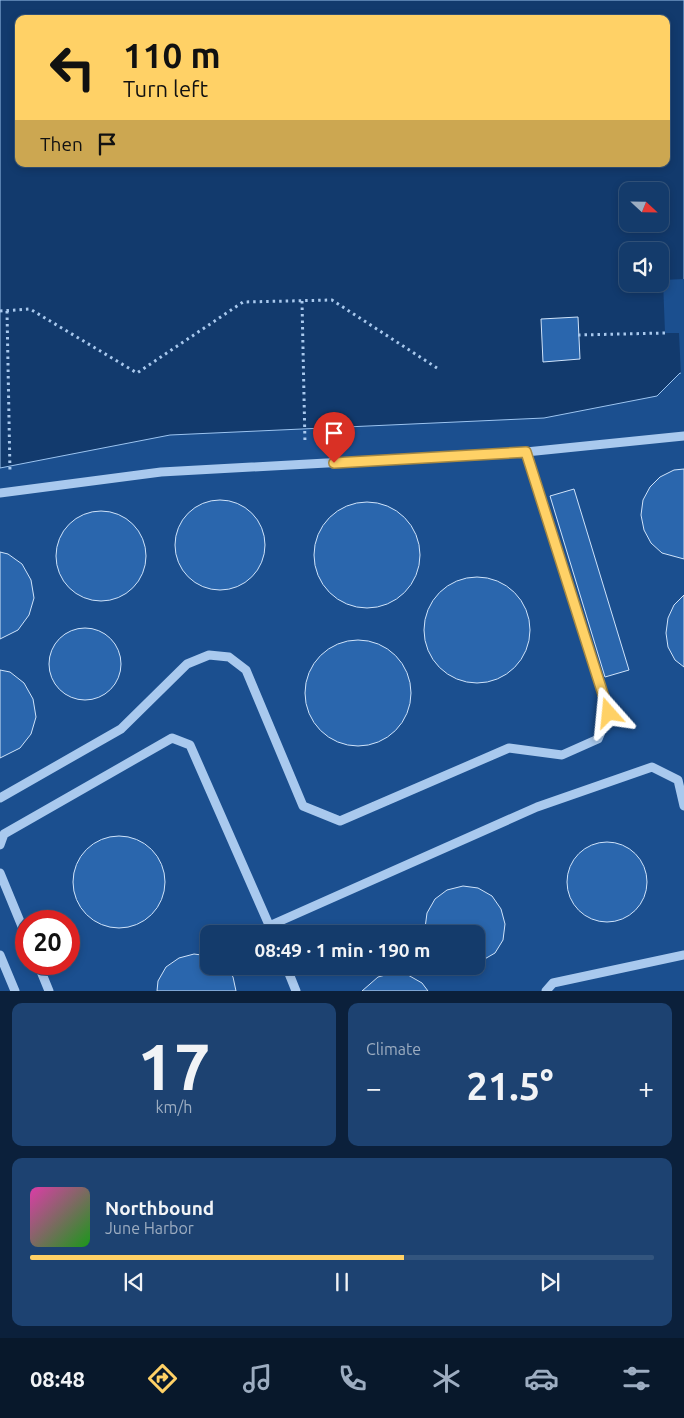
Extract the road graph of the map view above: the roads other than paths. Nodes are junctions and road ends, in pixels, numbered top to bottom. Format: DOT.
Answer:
graph roads {
  1 [pos="684,436"];
  2 [pos="526,452"];
  3 [pos="0,493"];
  4 [pos="0,798"];
  5 [pos="684,806"];
  6 [pos="0,845"];
  7 [pos="0,873"];
  8 [pos="15,910"];
  9 [pos="269,925"];
  10 [pos="282,925"];
  11 [pos="0,955"];
  12 [pos="684,955"];
  13 [pos="43,975"];
  14 [pos="290,975"];
  15 [pos="15,990"];
  16 [pos="49,990"];
  17 [pos="296,990"];
  18 [pos="546,990"];
  1 -- 2 [label="lane"];
  2 -- 3 [label="lane"];
  2 -- 4 [label="lane"];
  5 -- 10 [label="lane"];
  6 -- 9 [label="lane"];
  7 -- 8 [label="lane"];
  11 -- 15 [label="lane"];
  12 -- 18 [label="lane"];
  13 -- 16 [label="lane"];
  14 -- 17 [label="lane"];
}
